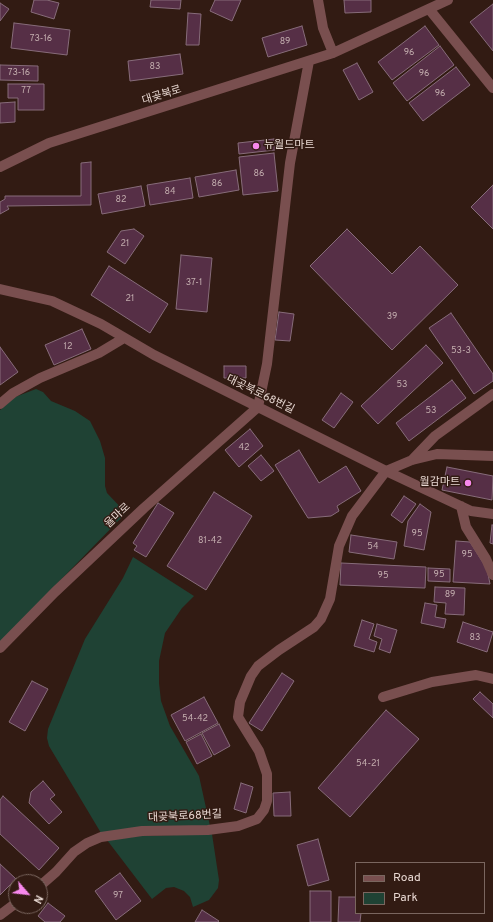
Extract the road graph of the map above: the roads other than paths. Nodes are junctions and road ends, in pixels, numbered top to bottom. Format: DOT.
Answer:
graph roads {
  1 [pos="318,0"];
  2 [pos="448,0"];
  3 [pos="429,9"];
  4 [pos="333,53"];
  5 [pos="309,61"];
  6 [pos="493,88"];
  7 [pos="0,167"];
  8 [pos="0,290"];
  9 [pos="124,338"];
  10 [pos="493,394"];
  11 [pos="0,404"];
  12 [pos="258,407"];
  13 [pos="493,456"];
  14 [pos="412,460"];
  15 [pos="386,471"];
  16 [pos="460,506"];
  17 [pos="493,514"];
  18 [pos="493,575"];
  19 [pos="0,648"];
  20 [pos="493,679"];
  21 [pos="383,697"];
  22 [pos="48,879"];
  23 [pos="0,918"];
  24 [pos="6,922"];
  1 -- 4 [label="street"];
  2 -- 3 [label="street, 대곶북로"];
  3 -- 4 [label="street, 대곶북로"];
  3 -- 6 [label="street"];
  4 -- 5 [label="street, 대곶북로"];
  5 -- 7 [label="street, 대곶북로"];
  5 -- 12 [label="street"];
  8 -- 9 [label="street, 대곶북로68번길"];
  9 -- 11 [label="street"];
  9 -- 12 [label="street, 대곶북로68번길"];
  10 -- 14 [label="street"];
  12 -- 15 [label="street, 대곶북로68번길"];
  12 -- 19 [label="street, 율마로"];
  13 -- 14 [label="street, 대곶북로68번길"];
  14 -- 15 [label="street, 대곶북로68번길"];
  15 -- 16 [label="street, 대곶북로68번길"];
  15 -- 22 [label="street, 대곶북로68번길"];
  16 -- 17 [label="street, 대곶북로68번길"];
  16 -- 18 [label="street"];
  20 -- 21 [label="street"];
  23 -- 24 [label="street"];
}
